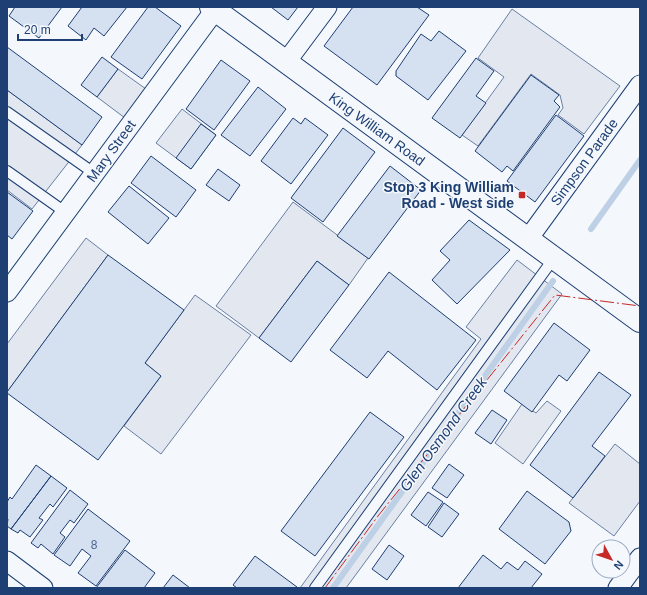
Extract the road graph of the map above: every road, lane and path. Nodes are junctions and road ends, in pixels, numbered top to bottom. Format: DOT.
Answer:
graph roads {
  1 [pos="327,7"];
  2 [pos="213,8"];
  3 [pos="286,62"];
  4 [pos="640,85"];
  5 [pos="7,112"];
  6 [pos="7,171"];
  7 [pos="94,174"];
  8 [pos="66,212"];
  9 [pos="528,239"];
  10 [pos="554,258"];
  11 [pos="7,292"];
  12 [pos="640,321"];
  13 [pos="640,558"];
  14 [pos="7,561"];
  15 [pos="43,588"];
  16 [pos="315,588"];
  17 [pos="618,588"];
  1 -- 3 [label="street"];
  2 -- 3 [label="main road, King William Road"];
  2 -- 7 [label="street, Mary Street"];
  3 -- 9 [label="main road, King William Road"];
  4 -- 9 [label="street, Simpson Parade"];
  5 -- 7 [label="lane"];
  6 -- 8 [label="lane"];
  7 -- 8 [label="street, Mary Street"];
  8 -- 11 [label="street, Mary Street"];
  9 -- 10 [label="main road, King William Road"];
  10 -- 12 [label="main road, King William Road"];
  10 -- 16 [label="lane"];
  13 -- 17 [label="street"];
  14 -- 15 [label="street"];
}
